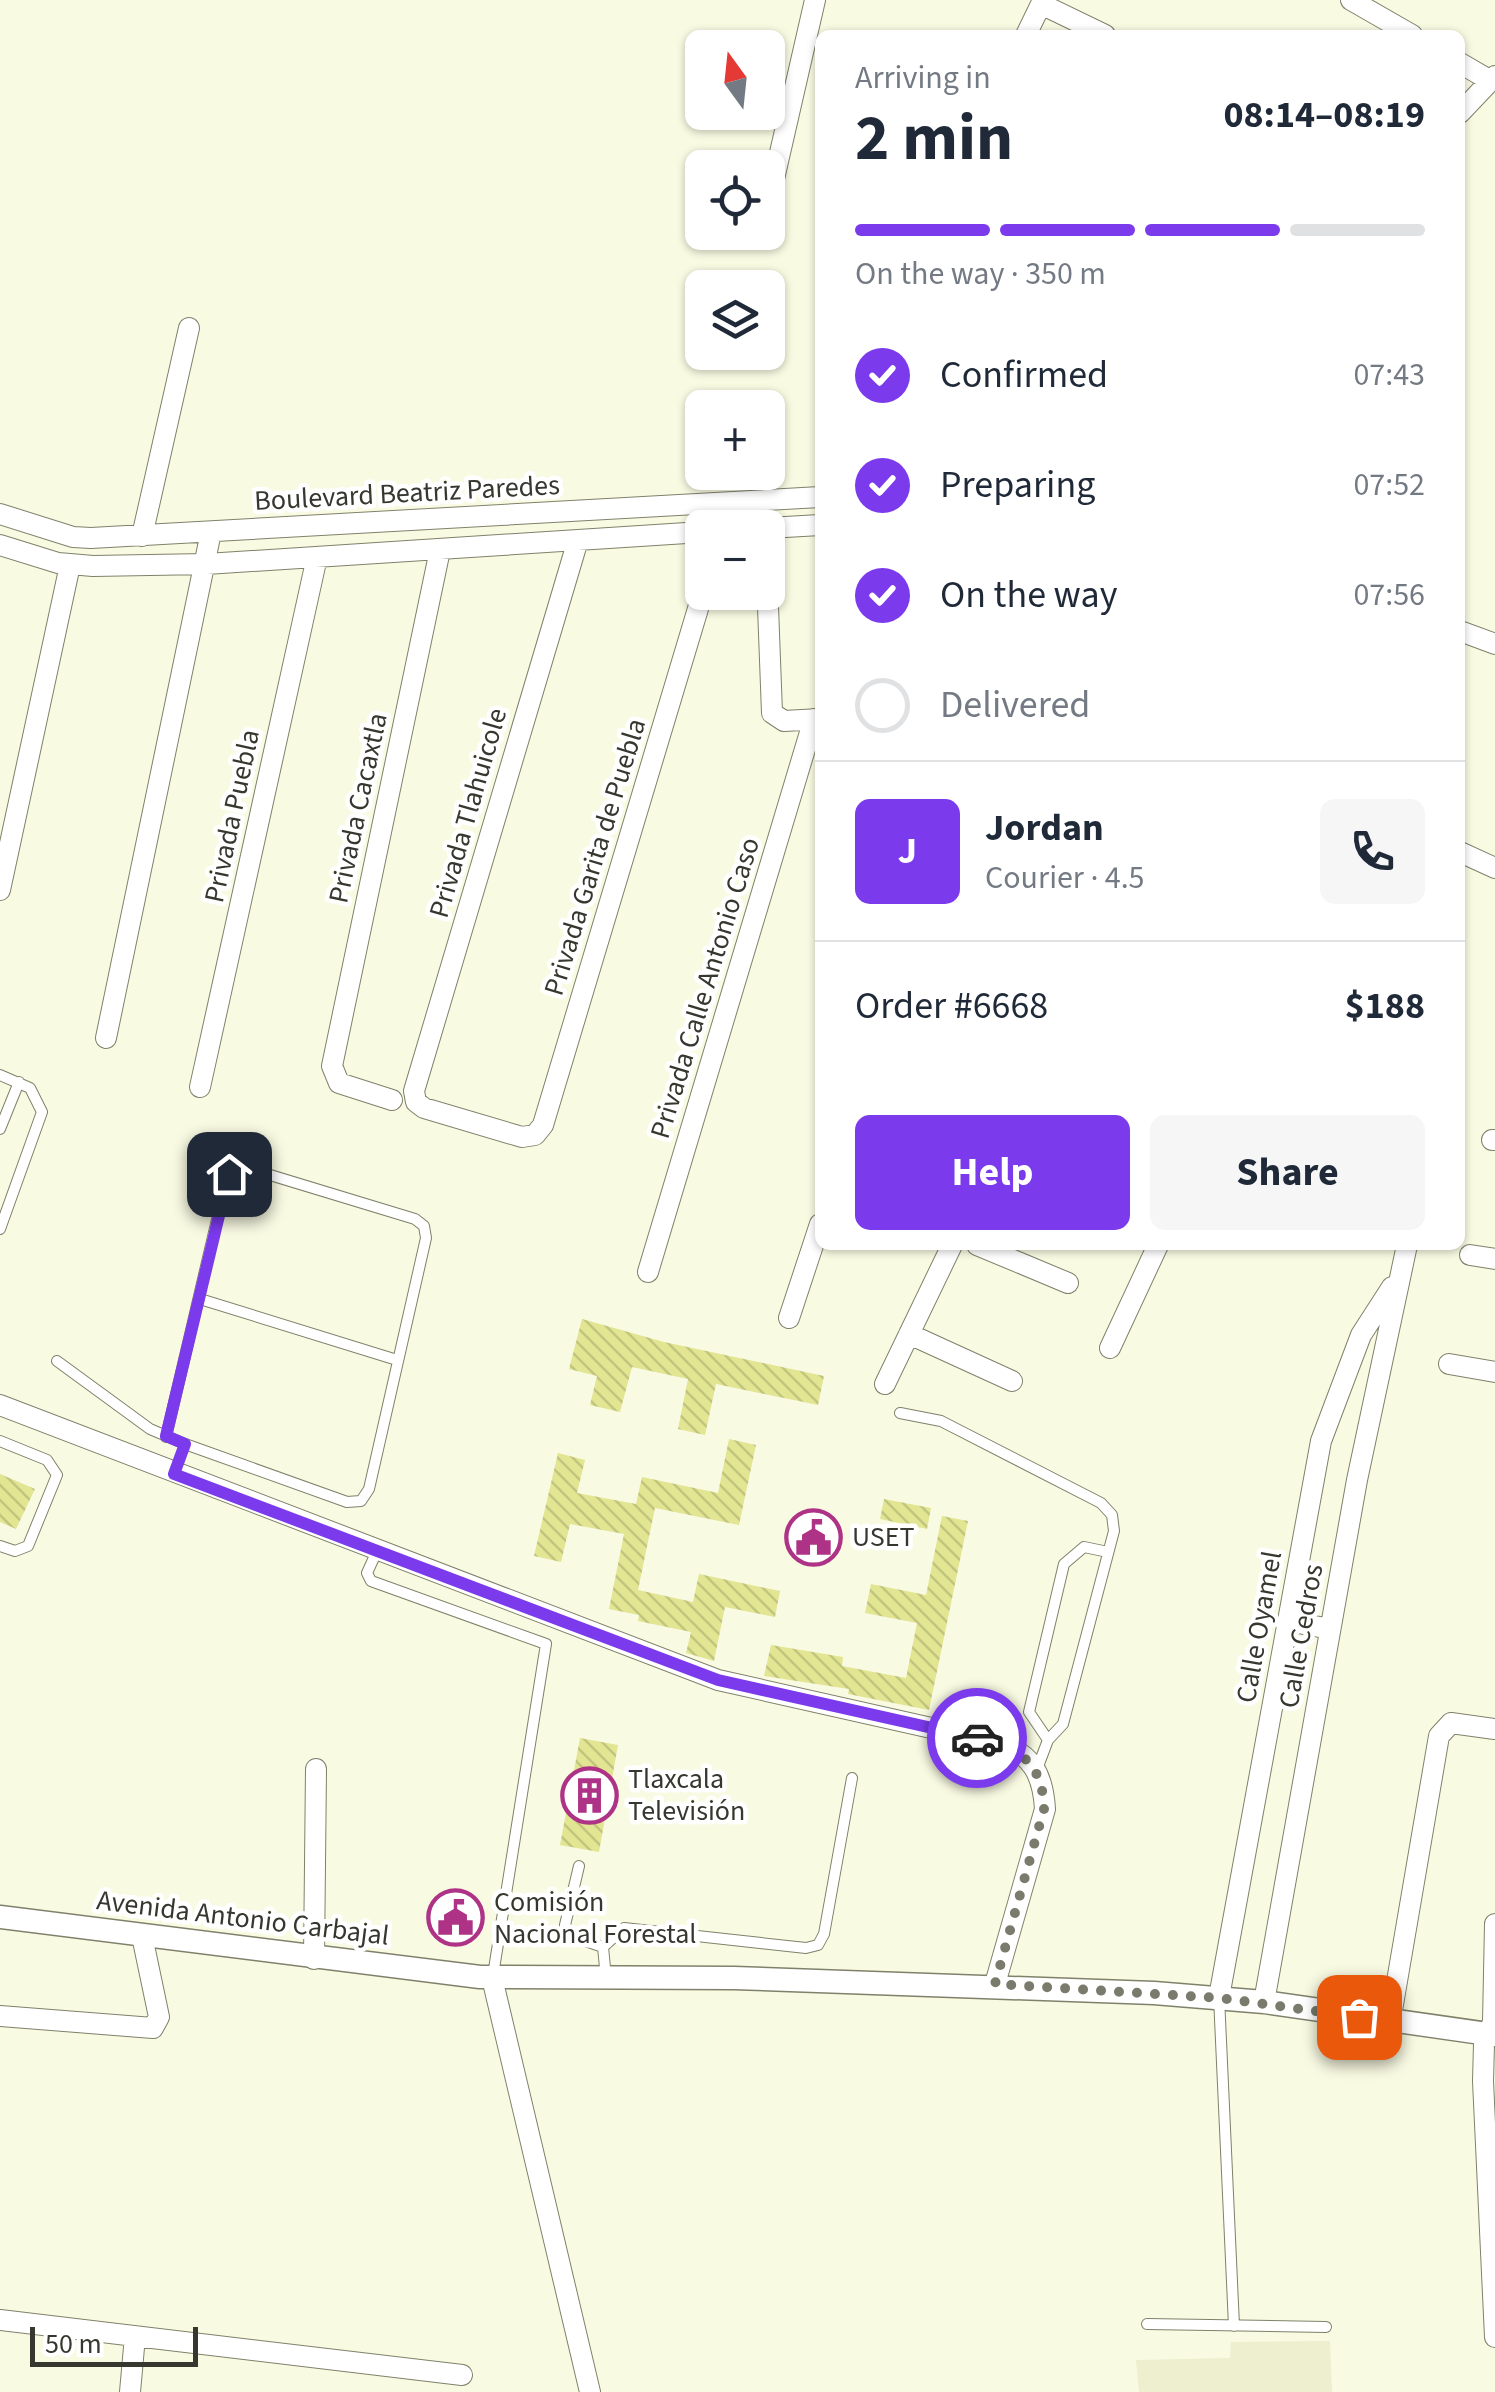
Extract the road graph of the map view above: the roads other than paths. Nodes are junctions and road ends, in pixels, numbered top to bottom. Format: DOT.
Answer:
graph roads {
  1 [pos="815,0"];
  2 [pos="1352,0"];
  3 [pos="1042,2"];
  4 [pos="1028,30"];
  5 [pos="1095,30"];
  6 [pos="1403,30"];
  7 [pos="1465,65"];
  8 [pos="1493,79"];
  9 [pos="1465,108"];
  10 [pos="781,150"];
  11 [pos="188,328"];
  12 [pos="815,497"];
  13 [pos="0,514"];
  14 [pos="815,525"];
  15 [pos="785,527"];
  16 [pos="211,532"];
  17 [pos="685,533"];
  18 [pos="142,536"];
  19 [pos="578,540"];
  20 [pos="0,545"];
  21 [pos="440,550"];
  22 [pos="316,557"];
  23 [pos="70,564"];
  24 [pos="206,564"];
  25 [pos="698,610"];
  26 [pos="768,610"];
  27 [pos="1465,633"];
  28 [pos="1495,644"];
  29 [pos="815,719"];
  30 [pos="815,726"];
  31 [pos="1465,854"];
  32 [pos="1495,868"];
  33 [pos="0,890"];
  34 [pos="106,1038"];
  35 [pos="0,1075"];
  36 [pos="19,1082"];
  37 [pos="200,1087"];
  38 [pos="392,1100"];
  39 [pos="0,1128"];
  40 [pos="535,1135"];
  41 [pos="0,1229"];
  42 [pos="815,1239"];
  43 [pos="950,1250"];
  44 [pos="988,1250"];
  45 [pos="1156,1250"];
  46 [pos="1405,1250"];
  47 [pos="1470,1255"];
  48 [pos="1495,1259"];
  49 [pos="648,1272"];
  50 [pos="1396,1281"];
  51 [pos="1068,1283"];
  52 [pos="200,1300"];
  53 [pos="789,1318"];
  54 [pos="909,1334"];
  55 [pos="1110,1348"];
  56 [pos="397,1360"];
  57 [pos="58,1361"];
  58 [pos="1449,1364"];
  59 [pos="1495,1372"];
  60 [pos="1012,1381"];
  61 [pos="886,1384"];
  62 [pos="0,1405"];
  63 [pos="900,1413"];
  64 [pos="166,1436"];
  65 [pos="0,1442"];
  66 [pos="185,1444"];
  67 [pos="174,1474"];
  68 [pos="0,1546"];
  69 [pos="376,1551"];
  70 [pos="1108,1552"];
  71 [pos="1288,1621"];
  72 [pos="1330,1629"];
  73 [pos="1495,1729"];
  74 [pos="1048,1740"];
  75 [pos="316,1769"];
  76 [pos="1037,1770"];
  77 [pos="852,1778"];
  78 [pos="579,1866"];
  79 [pos="0,1917"];
  80 [pos="1495,1924"];
  81 [pos="142,1936"];
  82 [pos="603,1947"];
  83 [pos="314,1959"];
  84 [pos="492,1978"];
  85 [pos="606,1979"];
  86 [pos="995,1984"];
  87 [pos="1220,1998"];
  88 [pos="1264,2002"];
  89 [pos="0,2016"];
  90 [pos="1390,2022"];
  91 [pos="1491,2035"];
  92 [pos="0,2320"];
  93 [pos="1146,2324"];
  94 [pos="1234,2326"];
  95 [pos="1326,2327"];
  96 [pos="135,2336"];
  97 [pos="1495,2337"];
  98 [pos="462,2375"];
  99 [pos="130,2392"];
  100 [pos="590,2392"];
  1 -- 10 [label="street"];
  2 -- 6 [label="street"];
  3 -- 4 [label="street"];
  3 -- 5 [label="street"];
  7 -- 8 [label="street"];
  8 -- 9 [label="street"];
  11 -- 18 [label="street"];
  12 -- 16 [label="street, Boulevard Beatriz Paredes"];
  13 -- 18 [label="street, Boulevard Beatriz Paredes"];
  14 -- 15 [label="street"];
  16 -- 18 [label="street, Boulevard Beatriz Paredes"];
  16 -- 24 [label="street"];
  17 -- 19 [label="street, Boulevard Beatriz Paredes"];
  19 -- 21 [label="street, Boulevard Beatriz Paredes"];
  19 -- 40 [label="street, Privada Tlahuicole"];
  20 -- 23 [label="street, Boulevard Beatriz Paredes"];
  21 -- 22 [label="street, Boulevard Beatriz Paredes"];
  21 -- 38 [label="street, Privada Cacaxtla"];
  22 -- 24 [label="street, Boulevard Beatriz Paredes"];
  22 -- 37 [label="street, Privada Puebla"];
  23 -- 24 [label="street, Boulevard Beatriz Paredes"];
  23 -- 33 [label="street"];
  24 -- 34 [label="street"];
  25 -- 40 [label="street, Privada Garita de Puebla"];
  26 -- 29 [label="street"];
  27 -- 28 [label="street"];
  30 -- 49 [label="street, Privada Calle Antonio Caso"];
  31 -- 32 [label="street"];
  35 -- 36 [label="lane"];
  36 -- 39 [label="lane"];
  36 -- 41 [label="lane"];
  42 -- 53 [label="street"];
  43 -- 54 [label="street"];
  44 -- 51 [label="street"];
  45 -- 55 [label="street"];
  46 -- 50 [label="street"];
  47 -- 48 [label="street"];
  50 -- 71 [label="street, Calle Oyamel"];
  50 -- 72 [label="street, Calle Cedros"];
  52 -- 56 [label="lane"];
  52 -- 56 [label="lane"];
  52 -- 64 [label="lane"];
  54 -- 60 [label="street"];
  54 -- 61 [label="street"];
  56 -- 66 [label="lane"];
  57 -- 64 [label="lane"];
  58 -- 59 [label="street"];
  62 -- 67 [label="street"];
  63 -- 70 [label="lane"];
  64 -- 66 [label="lane"];
  65 -- 68 [label="lane"];
  66 -- 67 [label="lane"];
  67 -- 69 [label="street"];
  69 -- 76 [label="street"];
  69 -- 84 [label="lane"];
  70 -- 74 [label="lane"];
  70 -- 74 [label="lane"];
  71 -- 72 [label="street"];
  71 -- 87 [label="street, Calle Oyamel"];
  72 -- 88 [label="street, Calle Cedros"];
  73 -- 90 [label="street"];
  74 -- 76 [label="lane"];
  75 -- 83 [label="street"];
  76 -- 86 [label="street"];
  77 -- 82 [label="lane"];
  78 -- 82 [label="lane"];
  79 -- 81 [label="street, Avenida Antonio Carbajal"];
  80 -- 91 [label="street"];
  81 -- 83 [label="street, Avenida Antonio Carbajal"];
  81 -- 89 [label="street"];
  82 -- 85 [label="lane"];
  83 -- 84 [label="street, Avenida Antonio Carbajal"];
  84 -- 85 [label="street, Avenida Antonio Carbajal"];
  84 -- 100 [label="street"];
  85 -- 86 [label="street, Avenida Antonio Carbajal"];
  86 -- 87 [label="street, Avenida Antonio Carbajal"];
  87 -- 88 [label="street, Avenida Antonio Carbajal"];
  87 -- 94 [label="lane"];
  88 -- 90 [label="street, Avenida Antonio Carbajal"];
  90 -- 91 [label="street, Avenida Antonio Carbajal"];
  91 -- 97 [label="street"];
  92 -- 96 [label="street"];
  93 -- 94 [label="lane"];
  94 -- 95 [label="lane"];
  96 -- 98 [label="street"];
  96 -- 99 [label="street"];
}
